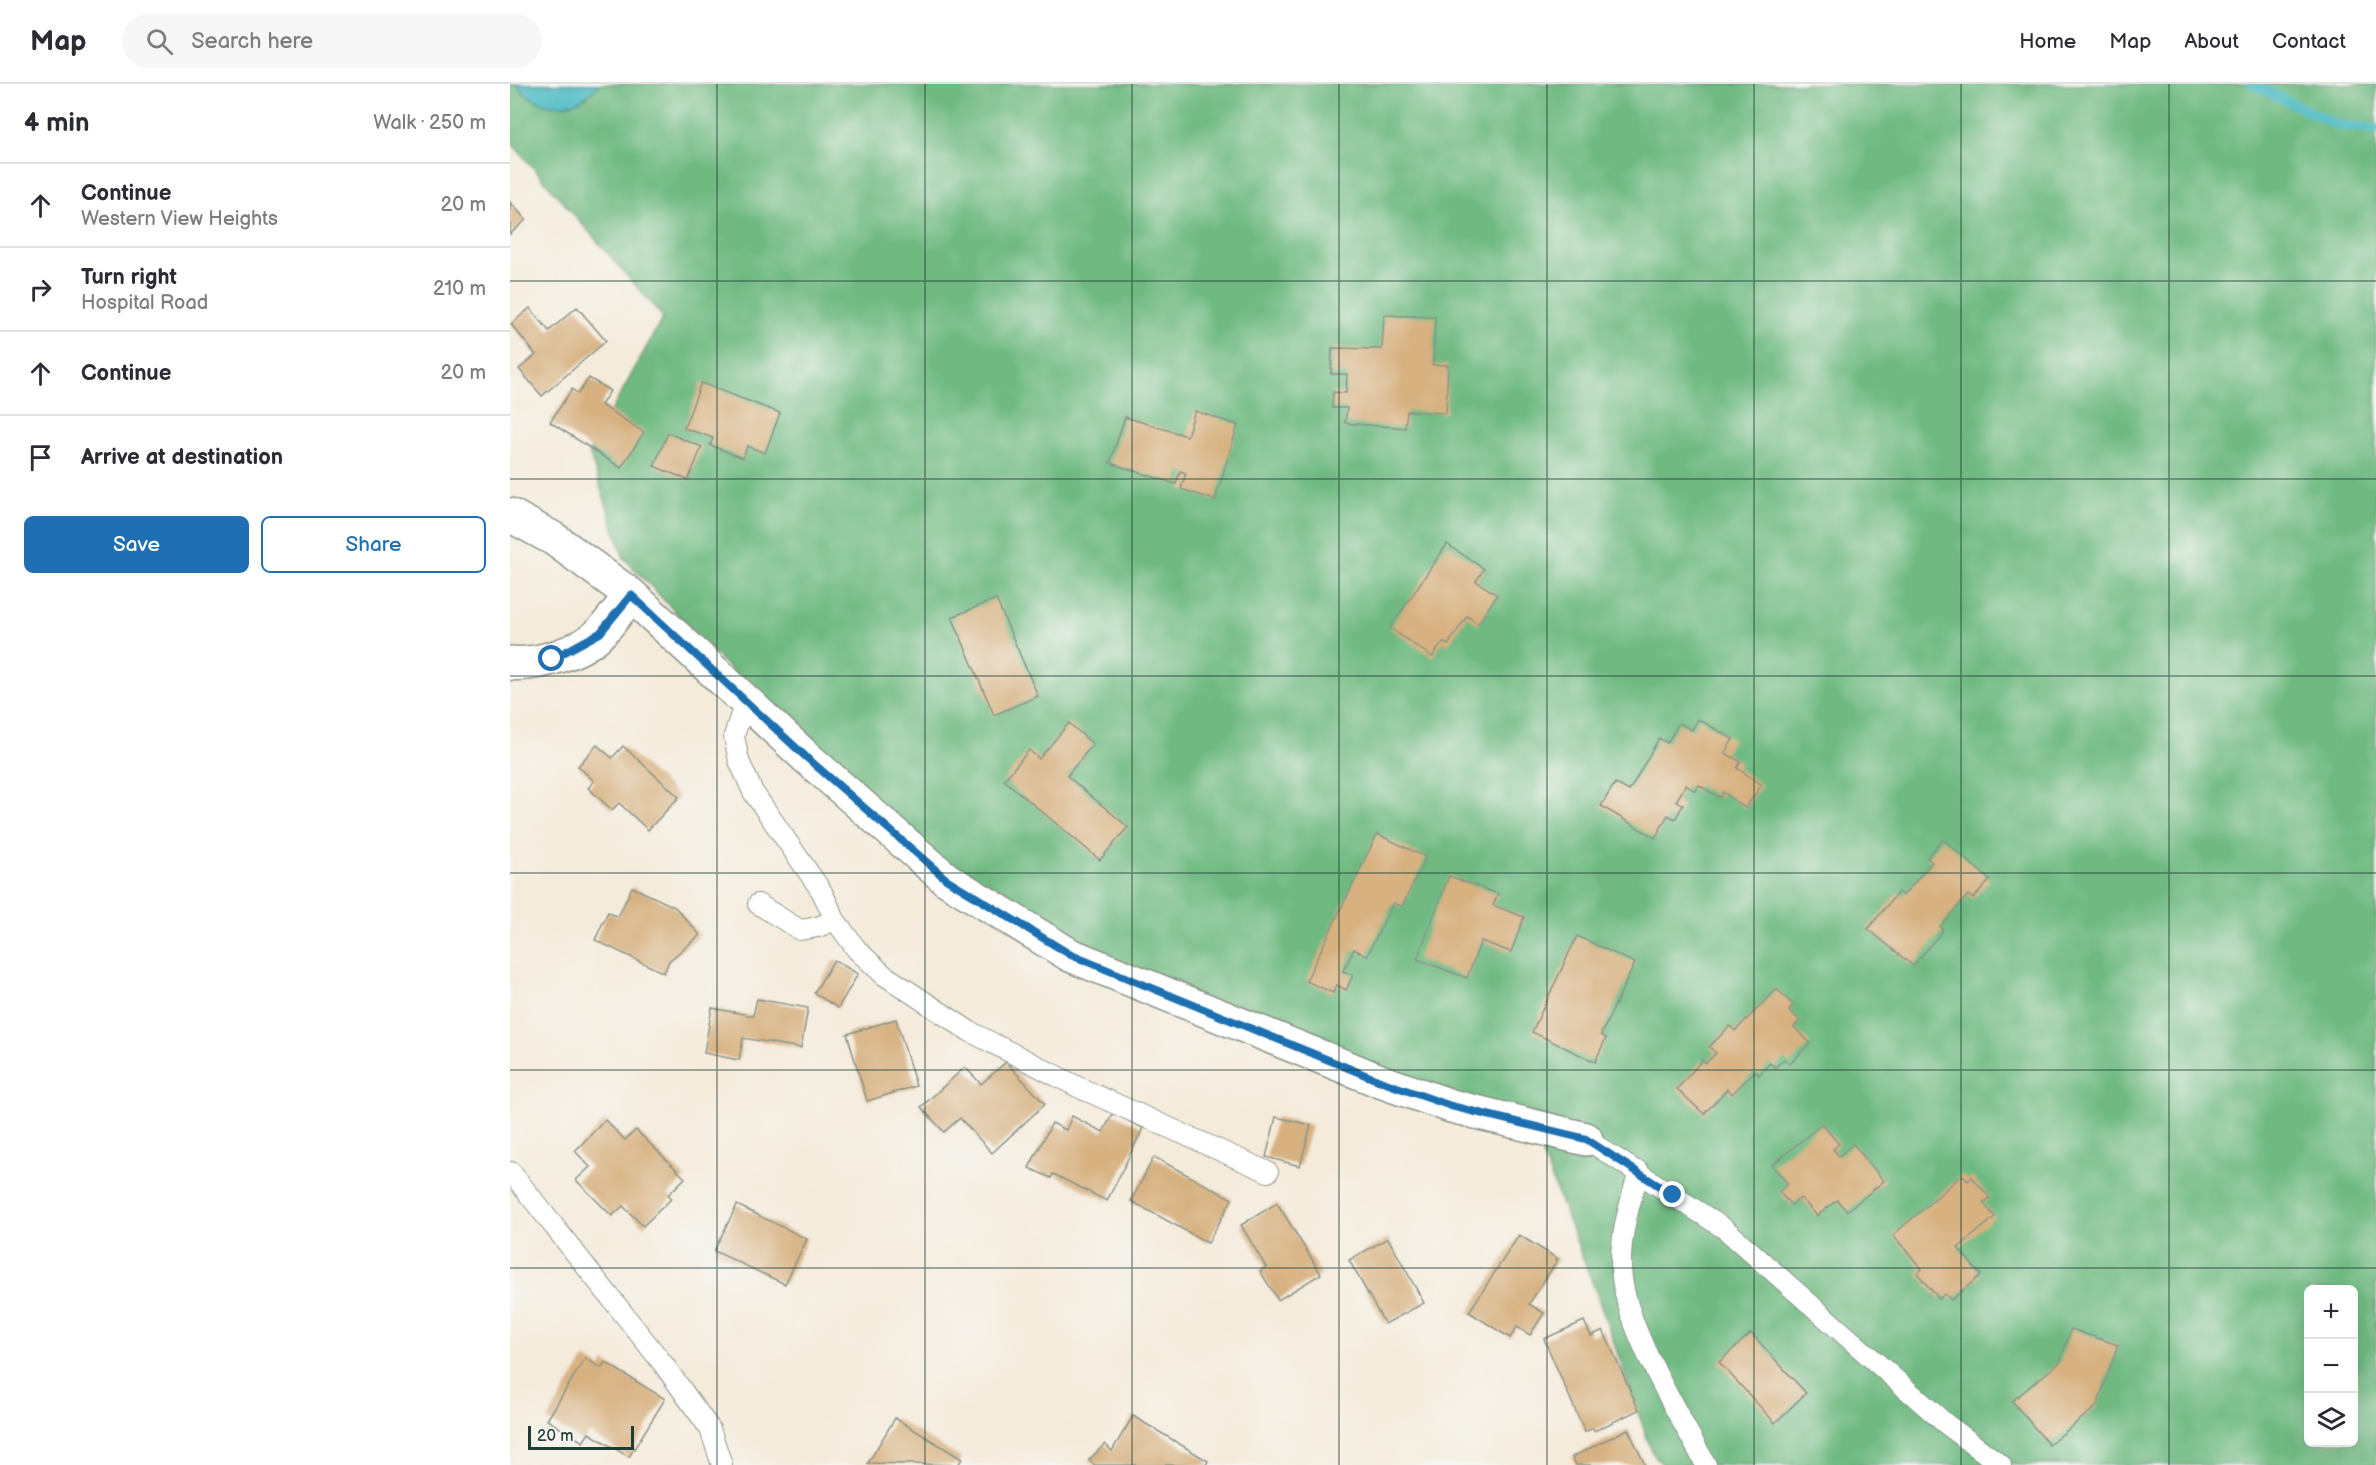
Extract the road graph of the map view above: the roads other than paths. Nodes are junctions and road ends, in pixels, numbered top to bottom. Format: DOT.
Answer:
graph roads {
  1 [pos="510,515"];
  2 [pos="631,595"];
  3 [pos="510,663"];
  4 [pos="745,701"];
  5 [pos="758,904"];
  6 [pos="835,920"];
  7 [pos="1586,1139"];
  8 [pos="511,1172"];
  9 [pos="1268,1172"];
  10 [pos="1639,1172"];
  11 [pos="722,1465"];
  12 [pos="1706,1465"];
  13 [pos="2001,1465"];
  1 -- 2 [label="street"];
  2 -- 3 [label="street"];
  2 -- 4 [label="street"];
  4 -- 6 [label="lane"];
  4 -- 7 [label="street"];
  5 -- 6 [label="lane"];
  6 -- 9 [label="lane"];
  7 -- 10 [label="lane"];
  8 -- 11 [label="lane"];
  10 -- 12 [label="lane"];
  10 -- 13 [label="lane"];
}
